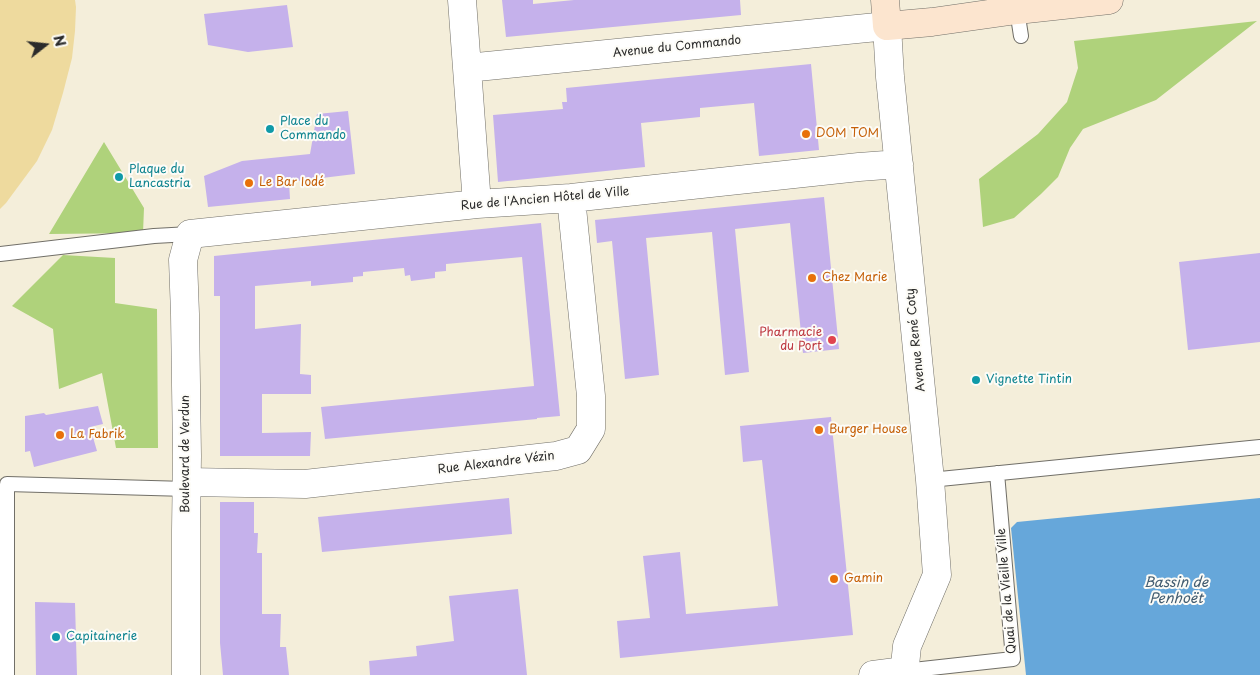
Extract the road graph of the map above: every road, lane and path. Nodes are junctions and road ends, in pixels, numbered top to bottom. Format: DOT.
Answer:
graph roads {
  1 [pos="462,0"];
  2 [pos="1109,0"];
  3 [pos="1061,2"];
  4 [pos="886,13"];
  5 [pos="467,68"];
  6 [pos="899,164"];
  7 [pos="571,198"];
  8 [pos="477,204"];
  9 [pos="190,234"];
  10 [pos="0,254"];
  11 [pos="1260,447"];
  12 [pos="997,473"];
  13 [pos="930,480"];
  14 [pos="187,485"];
  15 [pos="904,673"];
  16 [pos="7,675"];
  17 [pos="186,675"];
  18 [pos="873,675"];
  1 -- 5 [label="street"];
  2 -- 3 [label="main road"];
  3 -- 4 [label="main road"];
  4 -- 5 [label="street, Avenue du Commando"];
  4 -- 6 [label="street, Avenue René Coty"];
  5 -- 8 [label="street"];
  6 -- 7 [label="street, Rue de l'Ancien Hôtel de Ville"];
  6 -- 13 [label="street, Avenue René Coty"];
  7 -- 8 [label="street, Rue de l'Ancien Hôtel de Ville"];
  7 -- 14 [label="street, Rue Alexandre Vézin"];
  8 -- 9 [label="street, Rue de l'Ancien Hôtel de Ville"];
  9 -- 10 [label="lane"];
  9 -- 14 [label="street, Boulevard de Verdun"];
  11 -- 12 [label="lane"];
  12 -- 13 [label="lane"];
  12 -- 15 [label="lane, Quai de la Vieille Ville"];
  13 -- 15 [label="street, Avenue René Coty"];
  14 -- 16 [label="lane"];
  14 -- 17 [label="street, Boulevard de Verdun"];
  15 -- 18 [label="street"];
}
